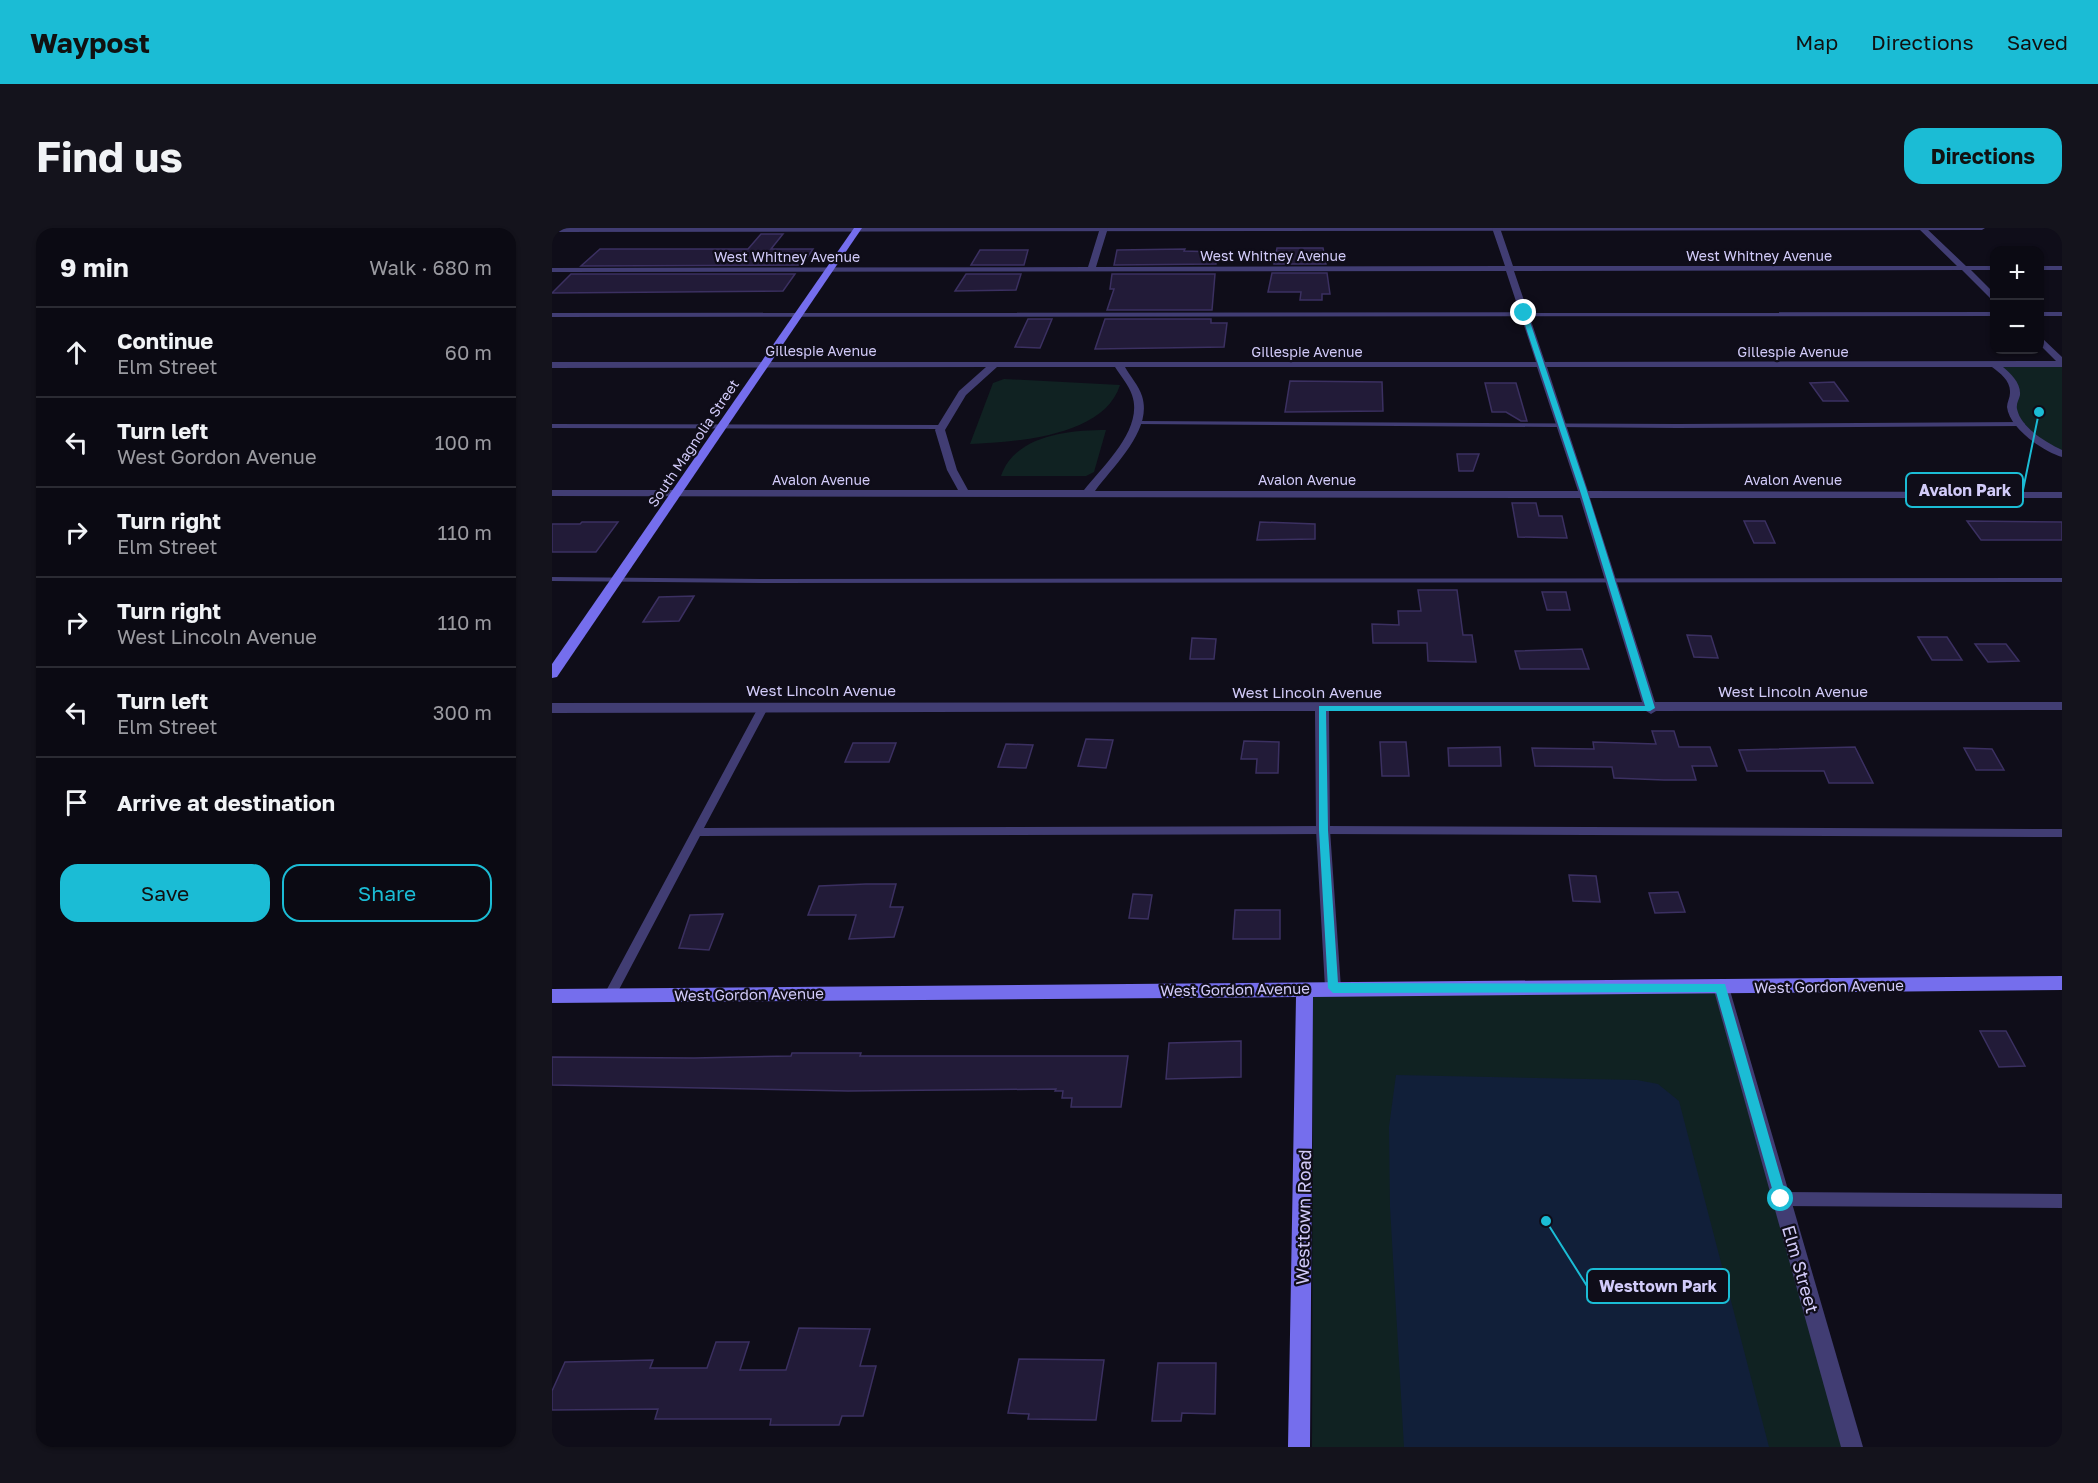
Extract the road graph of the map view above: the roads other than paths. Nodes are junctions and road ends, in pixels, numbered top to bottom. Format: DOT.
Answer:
graph roads {
  1 [pos="1922,228"];
  2 [pos="1982,228"];
  3 [pos="858,229"];
  4 [pos="1104,229"];
  5 [pos="1496,229"];
  6 [pos="552,230"];
  7 [pos="1510,268"];
  8 [pos="1965,268"];
  9 [pos="1990,268"];
  10 [pos="2044,268"];
  11 [pos="2062,268"];
  12 [pos="830,269"];
  13 [pos="1091,269"];
  14 [pos="552,270"];
  15 [pos="1990,292"];
  16 [pos="1524,313"];
  17 [pos="800,314"];
  18 [pos="1990,314"];
  19 [pos="2044,314"];
  20 [pos="2062,314"];
  21 [pos="552,315"];
  22 [pos="2044,345"];
  23 [pos="2062,363"];
  24 [pos="765,364"];
  25 [pos="995,364"];
  26 [pos="1118,364"];
  27 [pos="1994,364"];
  28 [pos="552,365"];
  29 [pos="1541,366"];
  30 [pos="1138,423"];
  31 [pos="1561,424"];
  32 [pos="2022,424"];
  33 [pos="724,425"];
  34 [pos="552,426"];
  35 [pos="942,427"];
  36 [pos="2062,454"];
  37 [pos="552,493"];
  38 [pos="677,493"];
  39 [pos="965,494"];
  40 [pos="1087,494"];
  41 [pos="1584,494"];
  42 [pos="2062,495"];
  43 [pos="552,579"];
  44 [pos="618,579"];
  45 [pos="1611,580"];
  46 [pos="2062,580"];
  47 [pos="552,674"];
  48 [pos="764,706"];
  49 [pos="2062,706"];
  50 [pos="552,708"];
  51 [pos="1322,708"];
  52 [pos="1650,708"];
  53 [pos="1323,830"];
  54 [pos="697,832"];
  55 [pos="2062,833"];
  56 [pos="2062,983"];
  57 [pos="1721,987"];
  58 [pos="1305,988"];
  59 [pos="1333,988"];
  60 [pos="609,995"];
  61 [pos="552,996"];
  62 [pos="1781,1199"];
  63 [pos="2062,1201"];
  64 [pos="1299,1447"];
  65 [pos="1852,1447"];
  1 -- 2 [label="lane"];
  1 -- 5 [label="lane"];
  1 -- 8 [label="street"];
  3 -- 4 [label="lane"];
  3 -- 6 [label="lane"];
  3 -- 12 [label="street, South Magnolia Street"];
  4 -- 5 [label="lane"];
  4 -- 13 [label="street"];
  5 -- 7 [label="street"];
  7 -- 8 [label="street, West Whitney Avenue"];
  7 -- 13 [label="street, West Whitney Avenue"];
  7 -- 16 [label="street"];
  8 -- 9 [label="street, West Whitney Avenue"];
  8 -- 15 [label="street"];
  10 -- 11 [label="street"];
  12 -- 13 [label="street, West Whitney Avenue"];
  12 -- 14 [label="street, West Whitney Avenue"];
  12 -- 17 [label="street, South Magnolia Street"];
  16 -- 17 [label="lane"];
  16 -- 18 [label="lane"];
  16 -- 29 [label="street"];
  17 -- 21 [label="lane"];
  17 -- 24 [label="street, South Magnolia Street"];
  19 -- 20 [label="lane"];
  22 -- 23 [label="street"];
  23 -- 27 [label="street, Gillespie Avenue"];
  24 -- 25 [label="street, Gillespie Avenue"];
  24 -- 28 [label="street, Gillespie Avenue"];
  24 -- 33 [label="street, South Magnolia Street"];
  25 -- 26 [label="street, Gillespie Avenue"];
  25 -- 35 [label="street"];
  26 -- 29 [label="street, Gillespie Avenue"];
  26 -- 30 [label="street"];
  27 -- 29 [label="street, Gillespie Avenue"];
  27 -- 32 [label="street"];
  29 -- 31 [label="street"];
  30 -- 31 [label="lane"];
  30 -- 40 [label="street"];
  31 -- 32 [label="lane"];
  31 -- 41 [label="street"];
  32 -- 36 [label="street"];
  33 -- 34 [label="lane"];
  33 -- 35 [label="lane"];
  33 -- 38 [label="street, South Magnolia Street"];
  35 -- 39 [label="street"];
  37 -- 38 [label="street, Avalon Avenue"];
  38 -- 39 [label="street, Avalon Avenue"];
  38 -- 44 [label="street, South Magnolia Street"];
  39 -- 40 [label="street, Avalon Avenue"];
  40 -- 41 [label="street, Avalon Avenue"];
  41 -- 42 [label="street, Avalon Avenue"];
  41 -- 45 [label="street"];
  43 -- 44 [label="lane"];
  44 -- 45 [label="lane"];
  44 -- 47 [label="street, South Magnolia Street"];
  45 -- 46 [label="lane"];
  45 -- 52 [label="street"];
  48 -- 50 [label="street, West Lincoln Avenue"];
  48 -- 51 [label="street, West Lincoln Avenue"];
  48 -- 54 [label="lane"];
  49 -- 52 [label="street, West Lincoln Avenue"];
  51 -- 52 [label="street, West Lincoln Avenue"];
  51 -- 53 [label="street"];
  53 -- 54 [label="lane"];
  53 -- 55 [label="lane"];
  53 -- 59 [label="street"];
  54 -- 60 [label="lane"];
  56 -- 57 [label="street, West Gordon Avenue"];
  57 -- 59 [label="street, West Gordon Avenue"];
  57 -- 62 [label="street, Elm Street"];
  58 -- 59 [label="street, West Gordon Avenue"];
  58 -- 60 [label="street, West Gordon Avenue"];
  58 -- 64 [label="street, Westtown Road"];
  60 -- 61 [label="street, West Gordon Avenue"];
  62 -- 63 [label="lane"];
  62 -- 65 [label="street, Elm Street"];
}
